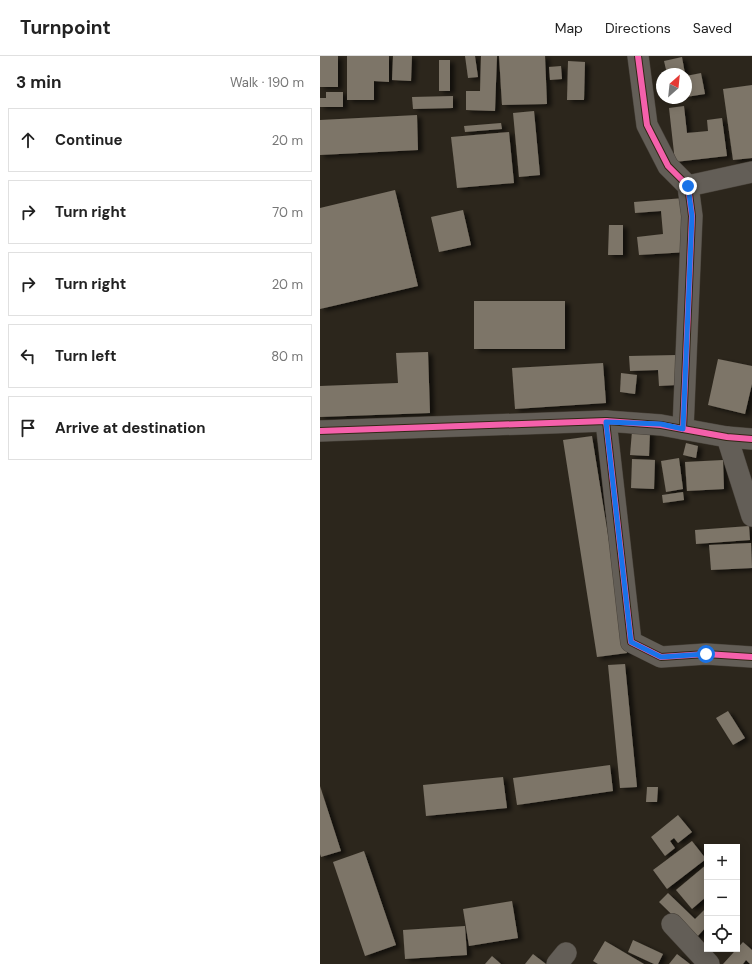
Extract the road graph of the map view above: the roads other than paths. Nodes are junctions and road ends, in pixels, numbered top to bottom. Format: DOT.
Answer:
graph roads {
  1 [pos="638,56"];
  2 [pos="752,172"];
  3 [pos="688,186"];
  4 [pos="606,422"];
  5 [pos="683,429"];
  6 [pos="320,431"];
  7 [pos="727,438"];
  8 [pos="752,439"];
  9 [pos="752,516"];
  10 [pos="752,657"];
  11 [pos="672,924"];
  12 [pos="709,964"];
  1 -- 3 [label="street"];
  2 -- 3 [label="street"];
  3 -- 5 [label="street"];
  4 -- 5 [label="street"];
  4 -- 6 [label="street"];
  4 -- 10 [label="street"];
  5 -- 7 [label="street"];
  7 -- 8 [label="street"];
  7 -- 9 [label="street"];
  11 -- 12 [label="street"];
}
